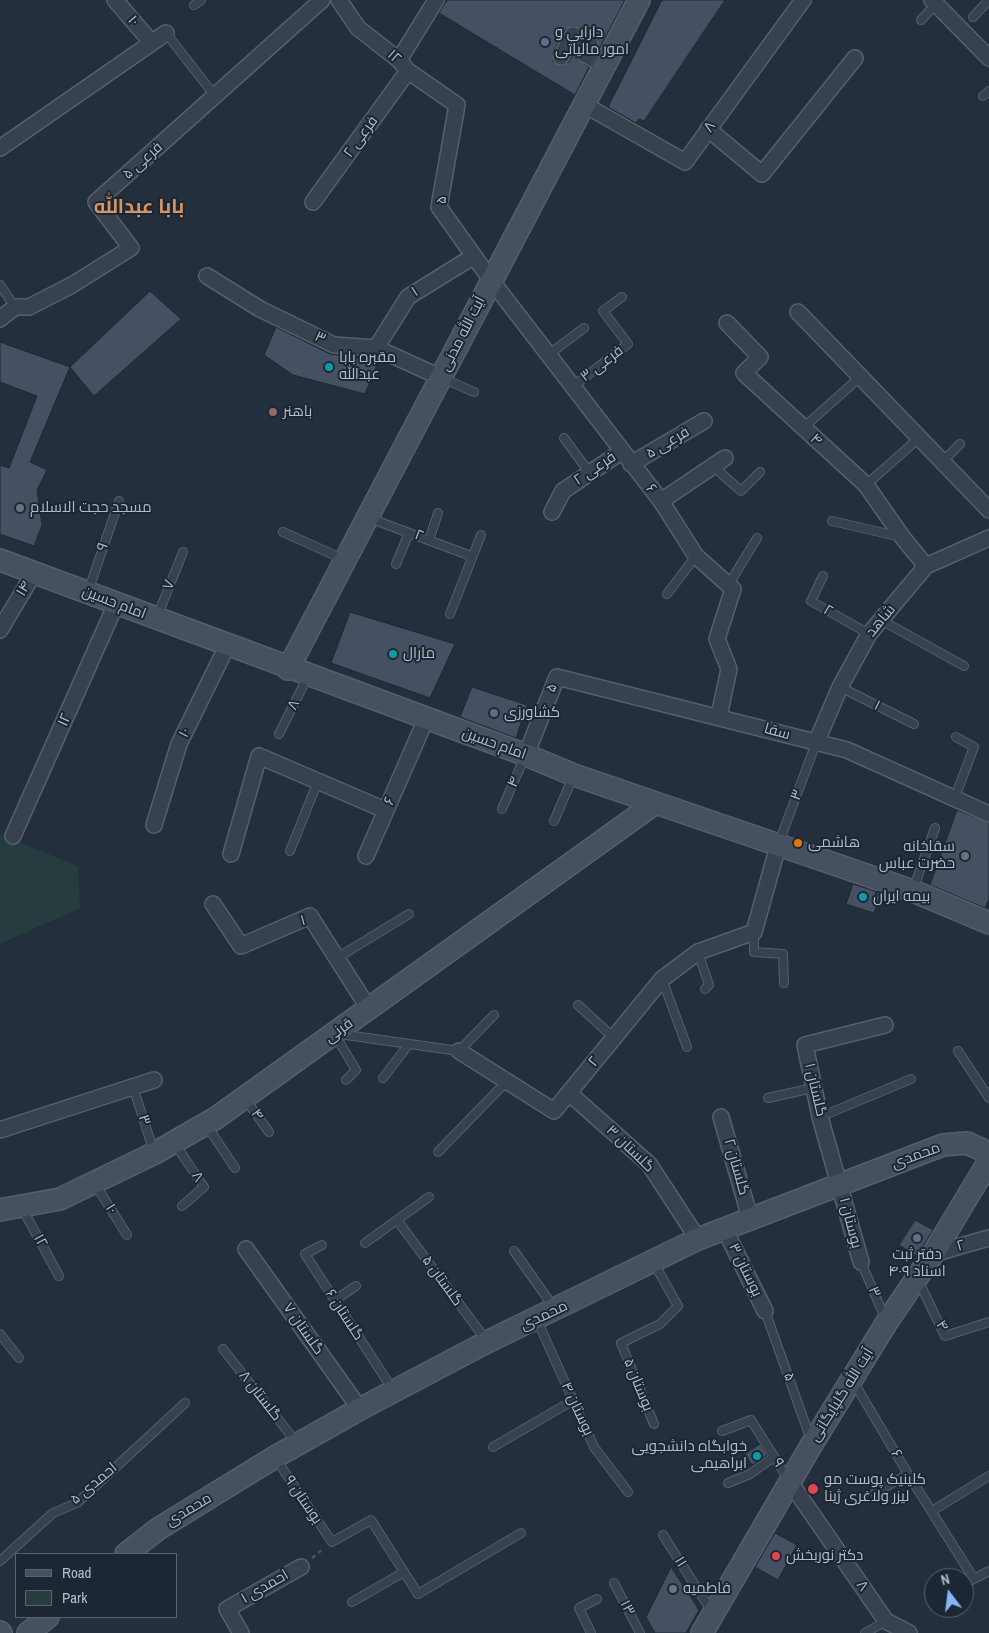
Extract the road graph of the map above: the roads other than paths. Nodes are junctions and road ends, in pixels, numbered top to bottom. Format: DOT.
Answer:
graph roads {
  1 [pos="115,0"];
  2 [pos="201,0"];
  3 [pos="322,0"];
  4 [pos="339,0"];
  5 [pos="436,0"];
  6 [pos="639,0"];
  7 [pos="803,0"];
  8 [pos="989,0"];
  9 [pos="934,2"];
  10 [pos="194,5"];
  11 [pos="973,17"];
  12 [pos="921,20"];
  13 [pos="166,33"];
  14 [pos="152,42"];
  15 [pos="561,57"];
  16 [pos="855,58"];
  17 [pos="989,58"];
  18 [pos="606,65"];
  19 [pos="404,66"];
  20 [pos="215,96"];
  21 [pos="457,105"];
  22 [pos="585,105"];
  23 [pos="708,129"];
  24 [pos="0,148"];
  25 [pos="313,202"];
  26 [pos="474,256"];
  27 [pos="207,276"];
  28 [pos="491,280"];
  29 [pos="0,285"];
  30 [pos="622,297"];
  31 [pos="15,307"];
  32 [pos="798,312"];
  33 [pos="0,319"];
  34 [pos="727,324"];
  35 [pos="584,328"];
  36 [pos="376,348"];
  37 [pos="548,356"];
  38 [pos="440,377"];
  39 [pos="860,377"];
  40 [pos="572,386"];
  41 [pos="474,392"];
  42 [pos="704,421"];
  43 [pos="803,428"];
  44 [pos="564,438"];
  45 [pos="919,438"];
  46 [pos="960,444"];
  47 [pos="621,452"];
  48 [pos="719,462"];
  49 [pos="942,462"];
  50 [pos="631,464"];
  51 [pos="589,472"];
  52 [pos="760,472"];
  53 [pos="866,485"];
  54 [pos="119,501"];
  55 [pos="661,501"];
  56 [pos="989,510"];
  57 [pos="552,512"];
  58 [pos="438,513"];
  59 [pos="368,517"];
  60 [pos="832,521"];
  61 [pos="283,532"];
  62 [pos="409,533"];
  63 [pos="481,535"];
  64 [pos="757,538"];
  65 [pos="903,538"];
  66 [pos="989,538"];
  67 [pos="428,540"];
  68 [pos="183,552"];
  69 [pos="471,556"];
  70 [pos="696,556"];
  71 [pos="0,560"];
  72 [pos="345,560"];
  73 [pos="396,564"];
  74 [pos="926,566"];
  75 [pos="34,573"];
  76 [pos="823,576"];
  77 [pos="729,584"];
  78 [pos="88,594"];
  79 [pos="667,594"];
  80 [pos="116,604"];
  81 [pos="450,614"];
  82 [pos="156,619"];
  83 [pos="881,620"];
  84 [pos="0,630"];
  85 [pos="869,634"];
  86 [pos="227,646"];
  87 [pos="964,666"];
  88 [pos="288,669"];
  89 [pos="308,676"];
  90 [pos="557,677"];
  91 [pos="840,687"];
  92 [pos="719,716"];
  93 [pos="426,719"];
  94 [pos="914,724"];
  95 [pos="279,734"];
  96 [pos="956,737"];
  97 [pos="816,743"];
  98 [pos="526,755"];
  99 [pos="574,775"];
  100 [pos="318,781"];
  101 [pos="955,797"];
  102 [pos="654,804"];
  103 [pos="502,809"];
  104 [pos="386,810"];
  105 [pos="989,814"];
  106 [pos="554,821"];
  107 [pos="154,825"];
  108 [pos="935,828"];
  109 [pos="13,836"];
  110 [pos="778,846"];
  111 [pos="290,851"];
  112 [pos="231,854"];
  113 [pos="366,856"];
  114 [pos="913,891"];
  115 [pos="213,904"];
  116 [pos="409,914"];
  117 [pos="989,923"];
  118 [pos="754,932"];
  119 [pos="698,952"];
  120 [pos="337,958"];
  121 [pos="662,979"];
  122 [pos="784,983"];
  123 [pos="705,989"];
  124 [pos="578,1005"];
  125 [pos="369,1009"];
  126 [pos="494,1016"];
  127 [pos="885,1025"];
  128 [pos="335,1034"];
  129 [pos="614,1038"];
  130 [pos="409,1044"];
  131 [pos="687,1047"];
  132 [pos="459,1051"];
  133 [pos="958,1051"];
  134 [pos="383,1078"];
  135 [pos="911,1079"];
  136 [pos="154,1080"];
  137 [pos="346,1080"];
  138 [pos="507,1081"];
  139 [pos="133,1087"];
  140 [pos="813,1088"];
  141 [pos="569,1093"];
  142 [pos="244,1098"];
  143 [pos="768,1098"];
  144 [pos="989,1098"];
  145 [pos="721,1117"];
  146 [pos="820,1117"];
  147 [pos="206,1124"];
  148 [pos="0,1130"];
  149 [pos="269,1132"];
  150 [pos="174,1142"];
  151 [pos="438,1152"];
  152 [pos="155,1153"];
  153 [pos="989,1153"];
  154 [pos="989,1161"];
  155 [pos="235,1168"];
  156 [pos="94,1182"];
  157 [pos="840,1184"];
  158 [pos="429,1197"];
  159 [pos="182,1206"];
  160 [pos="10,1208"];
  161 [pos="750,1218"];
  162 [pos="397,1220"];
  163 [pos="724,1228"];
  164 [pos="127,1235"];
  165 [pos="989,1238"];
  166 [pos="698,1239"];
  167 [pos="365,1243"];
  168 [pos="322,1245"];
  169 [pos="246,1249"];
  170 [pos="514,1251"];
  171 [pos="933,1254"];
  172 [pos="861,1262"];
  173 [pos="654,1263"];
  174 [pos="59,1276"];
  175 [pos="917,1278"];
  176 [pos="356,1286"];
  177 [pos="335,1300"];
  178 [pos="556,1310"];
  179 [pos="765,1311"];
  180 [pos="537,1320"];
  181 [pos="887,1322"];
  182 [pos="989,1322"];
  183 [pos="0,1334"];
  184 [pos="487,1342"];
  185 [pos="223,1349"];
  186 [pos="19,1358"];
  187 [pos="852,1379"];
  188 [pos="394,1391"];
  189 [pos="572,1401"];
  190 [pos="185,1403"];
  191 [pos="360,1409"];
  192 [pos="654,1424"];
  193 [pos="722,1431"];
  194 [pos="298,1444"];
  195 [pos="812,1444"];
  196 [pos="493,1447"];
  197 [pos="275,1457"];
  198 [pos="774,1457"];
  199 [pos="908,1474"];
  200 [pos="989,1476"];
  201 [pos="790,1482"];
  202 [pos="728,1483"];
  203 [pos="628,1492"];
  204 [pos="875,1493"];
  205 [pos="932,1511"];
  206 [pos="522,1533"];
  207 [pos="663,1535"];
  208 [pos="127,1553"];
  209 [pos="0,1561"];
  210 [pos="300,1567"];
  211 [pos="967,1568"];
  212 [pos="989,1571"];
  213 [pos="404,1572"];
  214 [pos="974,1579"];
  215 [pos="614,1583"];
  216 [pos="597,1600"];
  217 [pos="352,1602"];
  218 [pos="706,1612"];
  219 [pos="47,1618"];
  220 [pos="886,1621"];
  221 [pos="28,1633"];
  222 [pos="241,1633"];
  223 [pos="591,1633"];
  224 [pos="640,1633"];
  225 [pos="703,1633"];
  226 [pos="865,1633"];
  227 [pos="909,1633"];
  1 -- 14 [label="street, ۱۰"];
  2 -- 10 [label="lane"];
  3 -- 20 [label="street, فرعی ۵"];
  4 -- 19 [label="street, ۱۲"];
  5 -- 19 [label="street"];
  6 -- 18 [label="street, آیت الله مدنی"];
  7 -- 23 [label="street, ۸"];
  8 -- 11 [label="lane"];
  9 -- 12 [label="lane"];
  9 -- 17 [label="street"];
  13 -- 14 [label="street"];
  13 -- 20 [label="lane"];
  14 -- 24 [label="street"];
  15 -- 18 [label="street"];
  16 -- 23 [label="street"];
  18 -- 22 [label="street, آیت الله مدنی"];
  19 -- 21 [label="street, ۱۲"];
  19 -- 25 [label="street, فرعی ۲"];
  20 -- 31 [label="street, فرعی ۵"];
  21 -- 26 [label="street, ۵"];
  22 -- 23 [label="street, ۸"];
  22 -- 28 [label="street, آیت الله مدنی"];
  26 -- 28 [label="street, ۵"];
  26 -- 36 [label="street, ۱"];
  27 -- 36 [label="street, ۳"];
  28 -- 37 [label="street, ۶"];
  28 -- 38 [label="street, آیت الله مدنی"];
  29 -- 31 [label="lane"];
  30 -- 40 [label="lane, فرعی ۳"];
  31 -- 33 [label="street, فرعی ۵"];
  32 -- 39 [label="street"];
  34 -- 43 [label="street, ۴"];
  35 -- 37 [label="lane"];
  36 -- 38 [label="street, ۳"];
  37 -- 40 [label="street, ۶"];
  38 -- 41 [label="lane"];
  38 -- 59 [label="street, آیت الله مدنی"];
  39 -- 43 [label="lane"];
  39 -- 45 [label="street"];
  40 -- 47 [label="street, ۶"];
  42 -- 50 [label="street, فرعی ۵"];
  43 -- 53 [label="street, ۴"];
  44 -- 51 [label="lane"];
  45 -- 49 [label="street"];
  45 -- 53 [label="lane"];
  46 -- 49 [label="lane"];
  47 -- 50 [label="street, ۶"];
  47 -- 51 [label="street, فرعی ۲"];
  48 -- 52 [label="lane"];
  48 -- 55 [label="street"];
  49 -- 56 [label="street"];
  50 -- 55 [label="street, ۶"];
  51 -- 57 [label="street, فرعی ۲"];
  53 -- 65 [label="street, ۴"];
  54 -- 78 [label="lane, ۹"];
  55 -- 70 [label="street, ۶"];
  58 -- 67 [label="lane"];
  59 -- 62 [label="lane, ۲"];
  59 -- 72 [label="street, آیت الله مدنی"];
  60 -- 65 [label="lane"];
  61 -- 72 [label="lane"];
  62 -- 67 [label="lane, ۲"];
  62 -- 73 [label="lane"];
  63 -- 69 [label="lane"];
  64 -- 77 [label="lane"];
  65 -- 74 [label="street, ۴"];
  66 -- 74 [label="street, شاهد"];
  67 -- 69 [label="lane, ۲"];
  68 -- 82 [label="lane, ۷"];
  69 -- 81 [label="lane"];
  70 -- 77 [label="street, ۶"];
  70 -- 79 [label="lane"];
  71 -- 75 [label="street, امام حسین"];
  72 -- 88 [label="street, آیت الله مدنی"];
  74 -- 83 [label="street, شاهد"];
  75 -- 78 [label="street, امام حسین"];
  75 -- 84 [label="street, ۱۴"];
  76 -- 85 [label="lane, ۲"];
  77 -- 92 [label="street"];
  78 -- 80 [label="street, امام حسین"];
  80 -- 82 [label="street, امام حسین"];
  80 -- 109 [label="street, ۱۲"];
  82 -- 86 [label="street, امام حسین"];
  83 -- 85 [label="street, شاهد"];
  83 -- 87 [label="lane"];
  85 -- 91 [label="street, شاهد"];
  86 -- 88 [label="street, امام حسین"];
  86 -- 107 [label="street, ۱۰"];
  88 -- 89 [label="street, امام حسین"];
  89 -- 93 [label="street, امام حسین"];
  89 -- 95 [label="lane, ۸"];
  90 -- 92 [label="street, سقا"];
  90 -- 98 [label="street, ۵"];
  91 -- 94 [label="lane, ۱"];
  91 -- 97 [label="street, شاهد"];
  92 -- 97 [label="street, سقا"];
  93 -- 98 [label="street, امام حسین"];
  93 -- 104 [label="street, ۶"];
  96 -- 101 [label="lane"];
  97 -- 101 [label="street, سقا"];
  97 -- 110 [label="lane, ۳"];
  98 -- 99 [label="street, امام حسین"];
  98 -- 103 [label="lane, ۴"];
  99 -- 102 [label="street, امام حسین"];
  99 -- 106 [label="lane"];
  100 -- 104 [label="street"];
  100 -- 111 [label="lane"];
  100 -- 112 [label="street"];
  101 -- 105 [label="street, سقا"];
  102 -- 110 [label="street, امام حسین"];
  102 -- 125 [label="street, قرنی"];
  104 -- 113 [label="street, ۶"];
  108 -- 114 [label="lane"];
  110 -- 114 [label="street, امام حسین"];
  110 -- 118 [label="street"];
  114 -- 117 [label="street, امام حسین"];
  115 -- 120 [label="street, ۱"];
  116 -- 120 [label="lane"];
  118 -- 119 [label="street, ۲"];
  118 -- 122 [label="lane"];
  119 -- 121 [label="street, ۲"];
  119 -- 123 [label="lane"];
  120 -- 125 [label="street, ۱"];
  121 -- 129 [label="street, ۲"];
  121 -- 131 [label="lane"];
  124 -- 129 [label="lane"];
  125 -- 128 [label="street, قرنی"];
  126 -- 132 [label="lane"];
  127 -- 140 [label="street, گلستان ۱"];
  128 -- 130 [label="lane, ۲"];
  128 -- 137 [label="lane"];
  128 -- 142 [label="street, قرنی"];
  129 -- 141 [label="street, ۲"];
  130 -- 132 [label="lane, ۲"];
  130 -- 134 [label="lane"];
  132 -- 138 [label="street, ۲"];
  133 -- 144 [label="lane"];
  135 -- 146 [label="lane"];
  136 -- 139 [label="street"];
  138 -- 141 [label="street, ۲"];
  138 -- 151 [label="lane"];
  139 -- 148 [label="street"];
  139 -- 152 [label="lane, ۳"];
  140 -- 143 [label="lane"];
  140 -- 146 [label="street, گلستان ۱"];
  141 -- 166 [label="street, گلستان ۳"];
  142 -- 147 [label="street, قرنی"];
  142 -- 149 [label="lane, ۴"];
  145 -- 161 [label="street, گلستان ۲"];
  146 -- 157 [label="street, گلستان ۱"];
  147 -- 150 [label="street, قرنی"];
  147 -- 155 [label="lane"];
  150 -- 152 [label="street, قرنی"];
  150 -- 159 [label="lane, ۸"];
  152 -- 156 [label="street, قرنی"];
  153 -- 157 [label="street, محمدی"];
  154 -- 171 [label="street, آیت الله گلپایگانی"];
  156 -- 160 [label="street, قرنی"];
  156 -- 164 [label="lane, ۱۰"];
  157 -- 161 [label="street, محمدی"];
  157 -- 172 [label="street, بوستان ۱"];
  158 -- 162 [label="lane"];
  160 -- 174 [label="lane, ۱۲"];
  161 -- 163 [label="street, محمدی"];
  162 -- 167 [label="lane"];
  162 -- 184 [label="lane, گلستان ۵"];
  163 -- 166 [label="street, محمدی"];
  163 -- 179 [label="street, بوستان ۳"];
  165 -- 171 [label="street, ۲"];
  166 -- 173 [label="street, محمدی"];
  168 -- 177 [label="lane, گلستان ۶"];
  169 -- 191 [label="street, گلستان ۷"];
  170 -- 178 [label="lane"];
  171 -- 175 [label="street, آیت الله گلپایگانی"];
  172 -- 181 [label="lane, ۳"];
  173 -- 178 [label="street, محمدی"];
  173 -- 192 [label="lane, بوستان ۵"];
  175 -- 181 [label="street, آیت الله گلپایگانی"];
  175 -- 182 [label="lane, ۴"];
  176 -- 177 [label="lane"];
  177 -- 188 [label="lane, گلستان ۶"];
  178 -- 180 [label="street, محمدی"];
  179 -- 195 [label="lane, ۵"];
  180 -- 184 [label="street, محمدی"];
  180 -- 189 [label="lane, بوستان ۴"];
  181 -- 187 [label="street, آیت الله گلپایگانی"];
  183 -- 186 [label="lane"];
  184 -- 188 [label="street, محمدی"];
  185 -- 194 [label="lane, گلستان ۸"];
  187 -- 195 [label="street, آیت الله گلپایگانی"];
  187 -- 199 [label="lane, ۶"];
  188 -- 191 [label="street, محمدی"];
  189 -- 196 [label="lane"];
  189 -- 203 [label="lane, بوستان ۴"];
  190 -- 209 [label="lane, احمدی ۵"];
  191 -- 194 [label="street, محمدی"];
  193 -- 198 [label="lane, ۹"];
  194 -- 197 [label="street, محمدی"];
  195 -- 201 [label="street, آیت الله گلپایگانی"];
  197 -- 208 [label="street, محمدی"];
  197 -- 213 [label="lane, بوستان ۹"];
  198 -- 201 [label="lane, ۹"];
  198 -- 202 [label="lane"];
  199 -- 204 [label="lane"];
  199 -- 205 [label="lane, ۶"];
  200 -- 205 [label="lane"];
  201 -- 218 [label="street, آیت الله گلپایگانی"];
  201 -- 220 [label="street, ۸"];
  205 -- 211 [label="lane, ۶"];
  206 -- 213 [label="lane"];
  207 -- 218 [label="lane, ۱۱"];
  210 -- 222 [label="street, احمدی ۱"];
  212 -- 214 [label="lane"];
  213 -- 217 [label="lane"];
  215 -- 224 [label="lane, ۱۳"];
  216 -- 223 [label="lane"];
  218 -- 225 [label="street, آیت الله گلپایگانی"];
  219 -- 221 [label="street"];
  220 -- 226 [label="lane"];
  220 -- 227 [label="street, ۸"];
}
